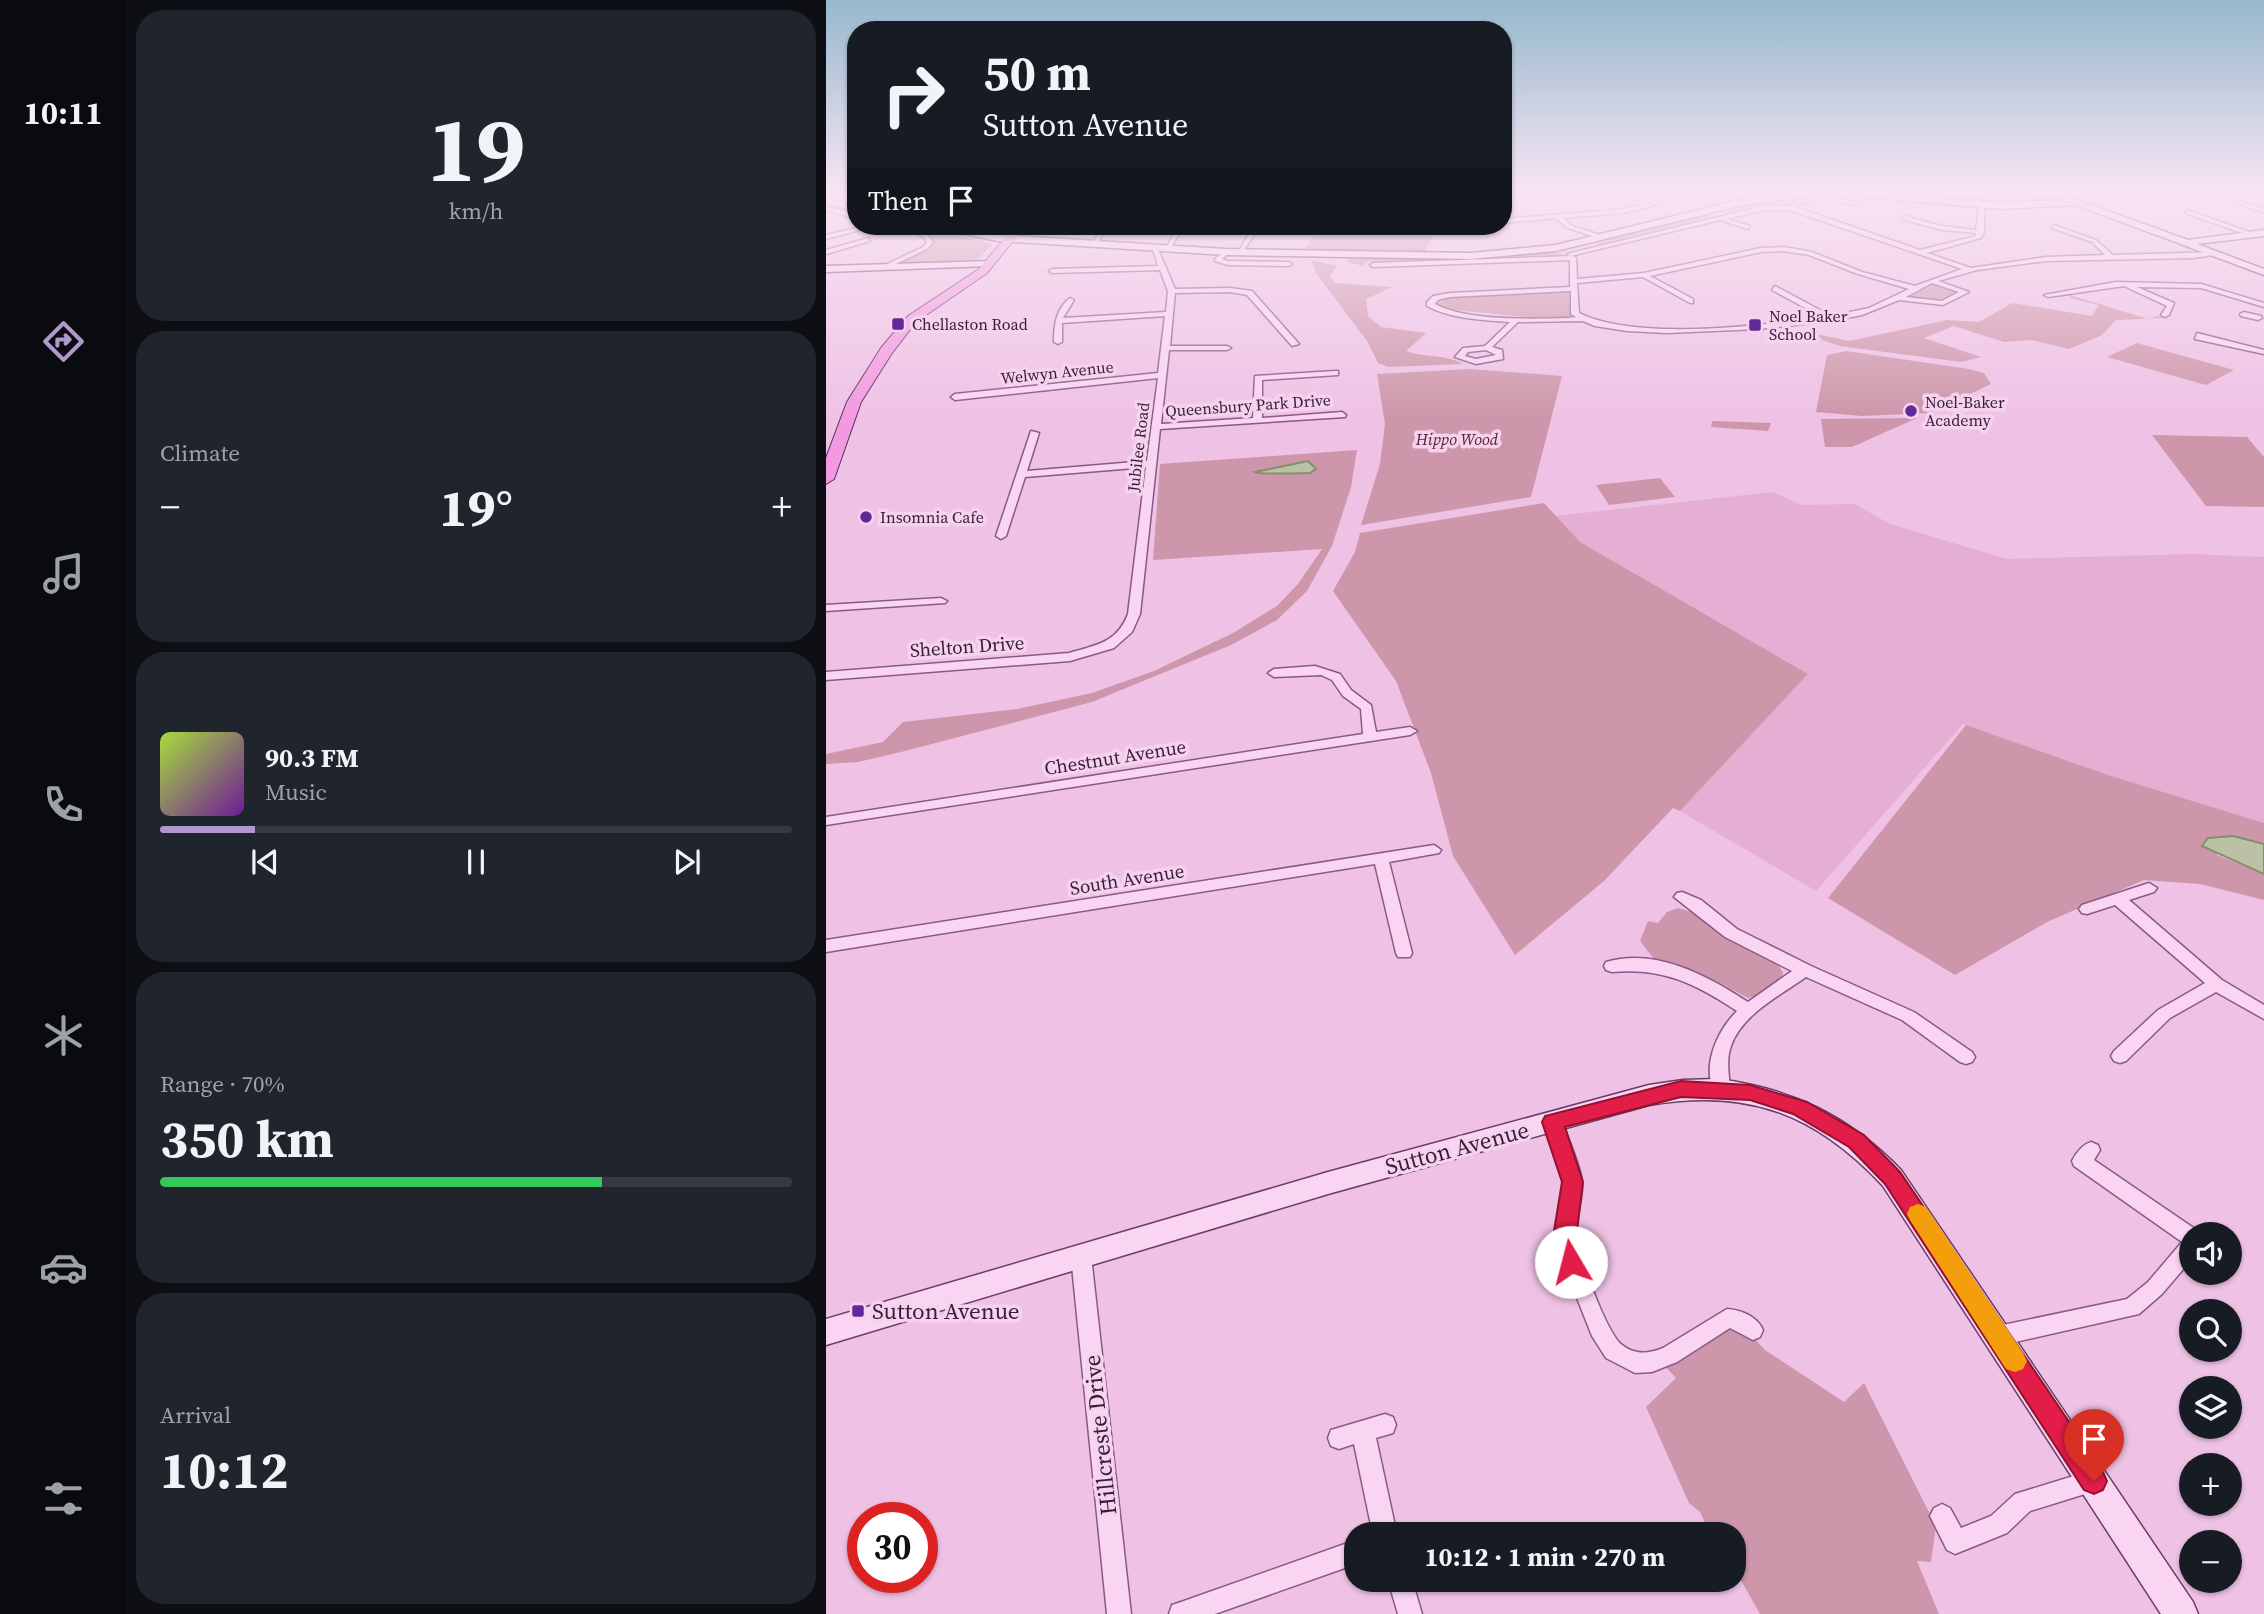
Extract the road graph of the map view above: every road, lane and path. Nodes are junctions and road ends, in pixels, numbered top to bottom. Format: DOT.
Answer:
graph roads {
  1 [pos="876,267"];
  2 [pos="984,267"];
  3 [pos="1572,267"];
  4 [pos="1680,267"];
  5 [pos="1846,267"];
  6 [pos="1963,267"];
  7 [pos="1988,267"];
  8 [pos="1163,268"];
  9 [pos="826,269"];
  10 [pos="1971,270"];
  11 [pos="1052,271"];
  12 [pos="1644,275"];
  13 [pos="1932,281"];
  14 [pos="2124,283"];
  15 [pos="1574,285"];
  16 [pos="1783,285"];
  17 [pos="1774,288"];
  18 [pos="1913,288"];
  19 [pos="1762,289"];
  20 [pos="1172,291"];
  21 [pos="2056,295"];
  22 [pos="1899,298"];
  23 [pos="1070,300"];
  24 [pos="1681,303"];
  25 [pos="2264,305"];
  26 [pos="1168,314"];
  27 [pos="2244,314"];
  28 [pos="2165,315"];
  29 [pos="2259,317"];
  30 [pos="1580,319"];
  31 [pos="1831,319"];
  32 [pos="1516,320"];
  33 [pos="1058,321"];
  34 [pos="2200,335"];
  35 [pos="1059,342"];
  36 [pos="1295,344"];
  37 [pos="1165,348"];
  38 [pos="1227,348"];
  39 [pos="1487,348"];
  40 [pos="2264,352"];
  41 [pos="1335,373"];
  42 [pos="1162,375"];
  43 [pos="955,397"];
  44 [pos="1342,415"];
  45 [pos="1257,420"];
  46 [pos="1156,427"];
  47 [pos="1034,433"];
  48 [pos="829,460"];
  49 [pos="1151,464"];
  50 [pos="1023,474"];
  51 [pos="826,479"];
  52 [pos="1001,536"];
  53 [pos="941,601"];
  54 [pos="826,608"];
  55 [pos="1110,645"];
  56 [pos="1274,673"];
  57 [pos="826,676"];
  58 [pos="1410,732"];
  59 [pos="1370,737"];
  60 [pos="826,821"];
  61 [pos="1434,850"];
  62 [pos="1381,859"];
  63 [pos="2149,888"];
  64 [pos="1682,897"];
  65 [pos="2118,898"];
  66 [pos="2087,909"];
  67 [pos="826,946"];
  68 [pos="1404,953"];
  69 [pos="1612,966"];
  70 [pos="1805,970"];
  71 [pos="2216,984"];
  72 [pos="1749,1011"];
  73 [pos="2264,1013"];
  74 [pos="1966,1056"];
  75 [pos="2120,1056"];
  76 [pos="1721,1089"];
  77 [pos="1553,1122"];
  78 [pos="2091,1150"];
  79 [pos="2179,1229"];
  80 [pos="1081,1256"];
  81 [pos="2179,1260"];
  82 [pos="1753,1330"];
  83 [pos="826,1332"];
  84 [pos="1998,1336"];
  85 [pos="1385,1425"];
  86 [pos="1363,1432"];
  87 [pos="1339,1438"];
  88 [pos="2094,1481"];
  89 [pos="1942,1516"];
  90 [pos="1382,1522"];
  91 [pos="1344,1556"];
  92 [pos="1404,1592"];
  93 [pos="1119,1614"];
  94 [pos="1181,1614"];
  95 [pos="1410,1614"];
  96 [pos="2181,1614"];
  1 -- 9 [label="street"];
  2 -- 48 [label="main road"];
  3 -- 15 [label="street"];
  4 -- 12 [label="street"];
  5 -- 18 [label="street"];
  6 -- 10 [label="street"];
  7 -- 10 [label="street"];
  8 -- 11 [label="street"];
  8 -- 20 [label="street"];
  10 -- 13 [label="street"];
  12 -- 15 [label="street"];
  12 -- 24 [label="street"];
  13 -- 18 [label="street"];
  13 -- 22 [label="street"];
  14 -- 21 [label="street"];
  14 -- 25 [label="street"];
  14 -- 28 [label="street"];
  15 -- 30 [label="street"];
  15 -- 32 [label="street"];
  16 -- 17 [label="street"];
  17 -- 19 [label="street"];
  17 -- 31 [label="street"];
  18 -- 22 [label="street"];
  20 -- 26 [label="street, Jubilee Road"];
  20 -- 36 [label="street"];
  22 -- 31 [label="street"];
  23 -- 33 [label="street"];
  26 -- 33 [label="street"];
  26 -- 37 [label="street, Jubilee Road"];
  27 -- 29 [label="street"];
  30 -- 31 [label="street"];
  30 -- 32 [label="street"];
  32 -- 39 [label="street"];
  33 -- 35 [label="street"];
  34 -- 40 [label="street"];
  37 -- 38 [label="street"];
  37 -- 42 [label="street, Jubilee Road"];
  41 -- 45 [label="street"];
  42 -- 43 [label="street, Welwyn Avenue"];
  42 -- 46 [label="street, Jubilee Road"];
  44 -- 45 [label="street, Queensbury Park Drive"];
  45 -- 46 [label="street, Queensbury Park Drive"];
  46 -- 49 [label="street, Jubilee Road"];
  47 -- 50 [label="street"];
  48 -- 51 [label="main road"];
  49 -- 50 [label="street"];
  49 -- 55 [label="street, Jubilee Road"];
  50 -- 52 [label="street"];
  53 -- 54 [label="street"];
  55 -- 57 [label="street, Shelton Drive"];
  56 -- 59 [label="street"];
  58 -- 59 [label="street, Chestnut Avenue"];
  59 -- 60 [label="street, Chestnut Avenue"];
  61 -- 62 [label="street, South Avenue"];
  62 -- 67 [label="street, South Avenue"];
  62 -- 68 [label="street"];
  63 -- 65 [label="street"];
  64 -- 70 [label="street"];
  65 -- 66 [label="street"];
  65 -- 71 [label="street"];
  69 -- 72 [label="street"];
  70 -- 72 [label="street"];
  70 -- 74 [label="street"];
  71 -- 73 [label="street"];
  71 -- 75 [label="street"];
  72 -- 76 [label="street"];
  76 -- 77 [label="street, Sutton Avenue"];
  76 -- 84 [label="street, Sutton Avenue"];
  77 -- 80 [label="street, Sutton Avenue"];
  77 -- 82 [label="street"];
  78 -- 79 [label="street"];
  80 -- 83 [label="street, Sutton Avenue"];
  80 -- 93 [label="street, Hillcreste Drive"];
  81 -- 84 [label="street"];
  84 -- 88 [label="street, Sutton Avenue"];
  85 -- 86 [label="street"];
  86 -- 87 [label="street"];
  86 -- 90 [label="street"];
  88 -- 89 [label="street"];
  88 -- 96 [label="street, Sutton Avenue"];
  91 -- 94 [label="street"];
  92 -- 95 [label="street"];
}
